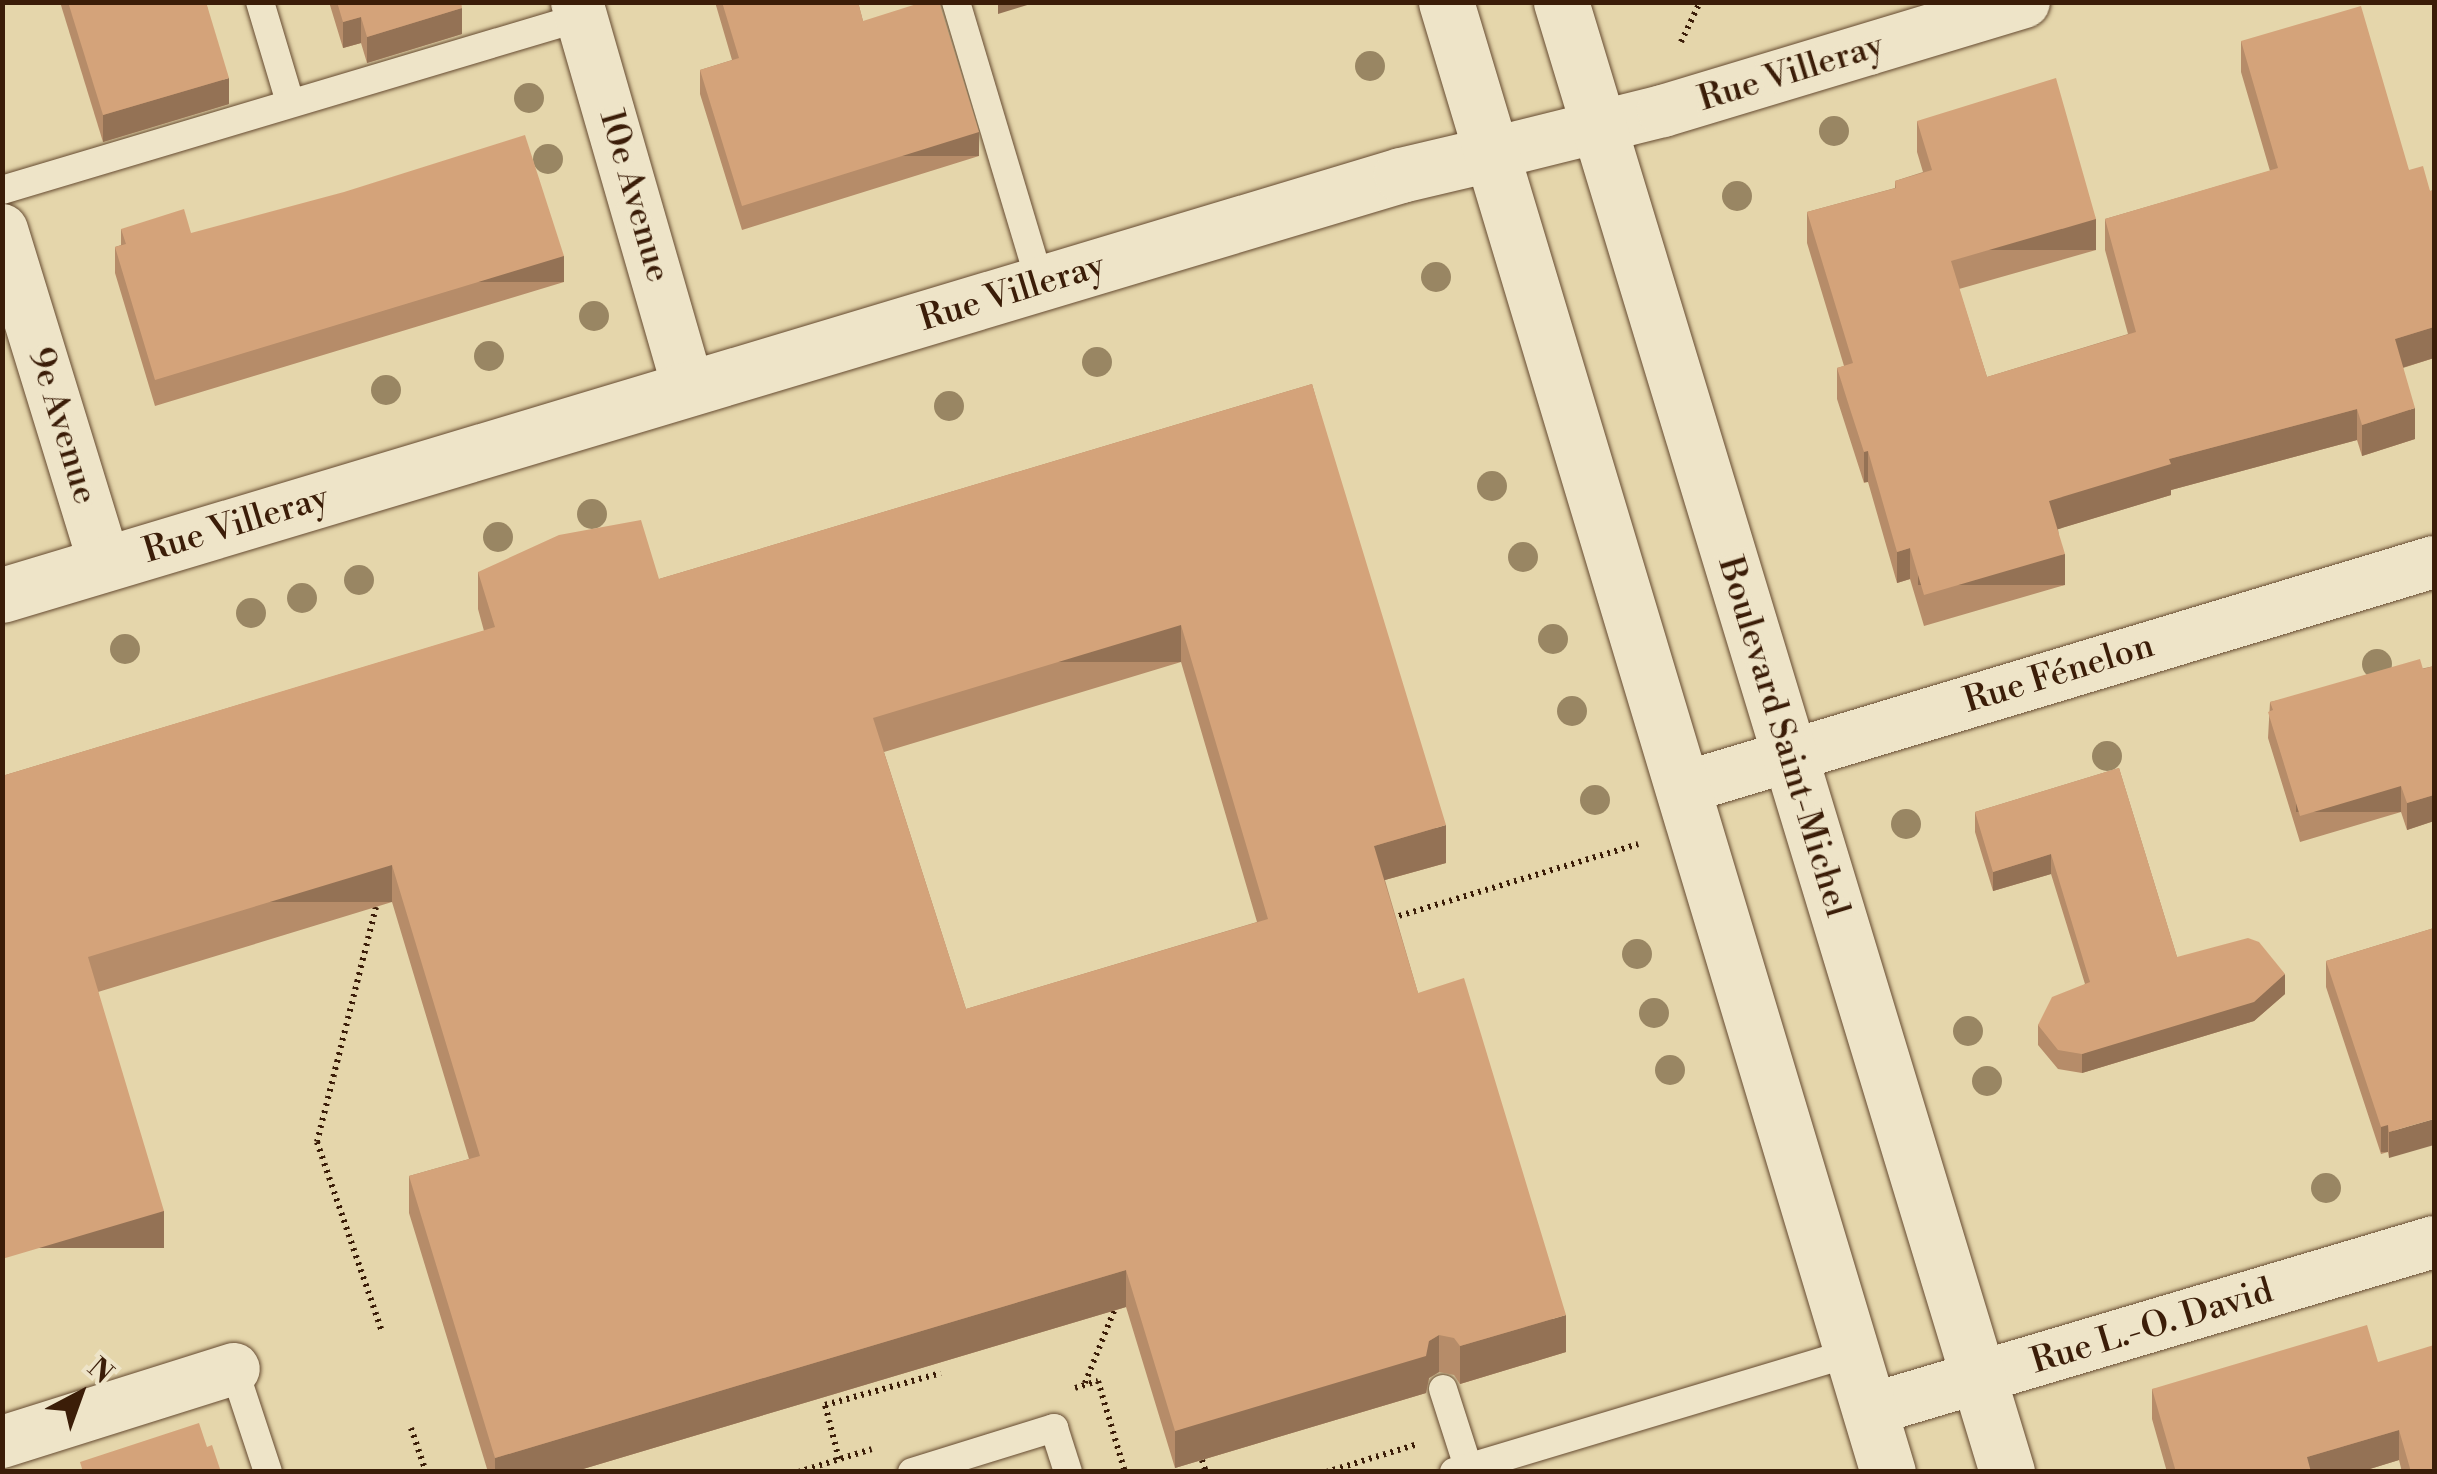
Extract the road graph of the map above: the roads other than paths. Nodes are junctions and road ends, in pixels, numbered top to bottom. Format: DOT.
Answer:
graph roads {
  1 [pos="260,2"];
  2 [pos="956,2"];
  3 [pos="1446,2"];
  4 [pos="1561,2"];
  5 [pos="2024,2"];
  6 [pos="580,10"];
  7 [pos="290,102"];
  8 [pos="1598,129"];
  9 [pos="1490,154"];
  10 [pos="2,190"];
  11 [pos="2,230"];
  12 [pos="1041,285"];
  13 [pos="690,390"];
  14 [pos="2434,562"];
  15 [pos="105,564"];
  16 [pos="2,595"];
  17 [pos="1788,756"];
  18 [pos="1683,788"];
  19 [pos="2434,1242"];
  20 [pos="1853,1352"];
  21 [pos="234,1369"];
  22 [pos="1979,1378"];
  23 [pos="1442,1388"];
  24 [pos="1870,1410"];
  25 [pos="2,1442"];
  26 [pos="1461,1470"];
  27 [pos="268,1472"];
  28 [pos="912,1472"];
  29 [pos="1068,1472"];
  30 [pos="1888,1472"];
  31 [pos="2008,1472"];
  1 -- 7 [label="lane"];
  2 -- 12 [label="lane"];
  3 -- 9 [label="main road"];
  4 -- 8 [label="main road, Boulevard Saint-Michel"];
  5 -- 8 [label="street, Rue Villeray"];
  6 -- 7 [label="lane"];
  6 -- 13 [label="street, 10e Avenue"];
  7 -- 10 [label="lane"];
  8 -- 9 [label="street, Rue Villeray"];
  8 -- 17 [label="main road, Boulevard Saint-Michel"];
  9 -- 12 [label="main road, Rue Villeray"];
  9 -- 18 [label="main road"];
  11 -- 15 [label="street, 9e Avenue"];
  12 -- 13 [label="main road, Rue Villeray"];
  13 -- 15 [label="main road, Rue Villeray"];
  14 -- 17 [label="street, Rue Fénelon"];
  15 -- 16 [label="main road, Rue Villeray"];
  17 -- 18 [label="street, Rue Fénelon"];
  17 -- 22 [label="main road, Boulevard Saint-Michel"];
  18 -- 20 [label="main road"];
  19 -- 22 [label="street, Rue L.-O. David"];
  20 -- 24 [label="main road"];
  20 -- 26 [label="lane"];
  21 -- 25 [label="street"];
  21 -- 27 [label="lane"];
  22 -- 24 [label="street, Rue L.-O. David"];
  22 -- 31 [label="main road, Boulevard Saint-Michel"];
  23 -- 26 [label="lane"];
  24 -- 30 [label="main road"];
  28 -- 29 [label="lane"];
}
